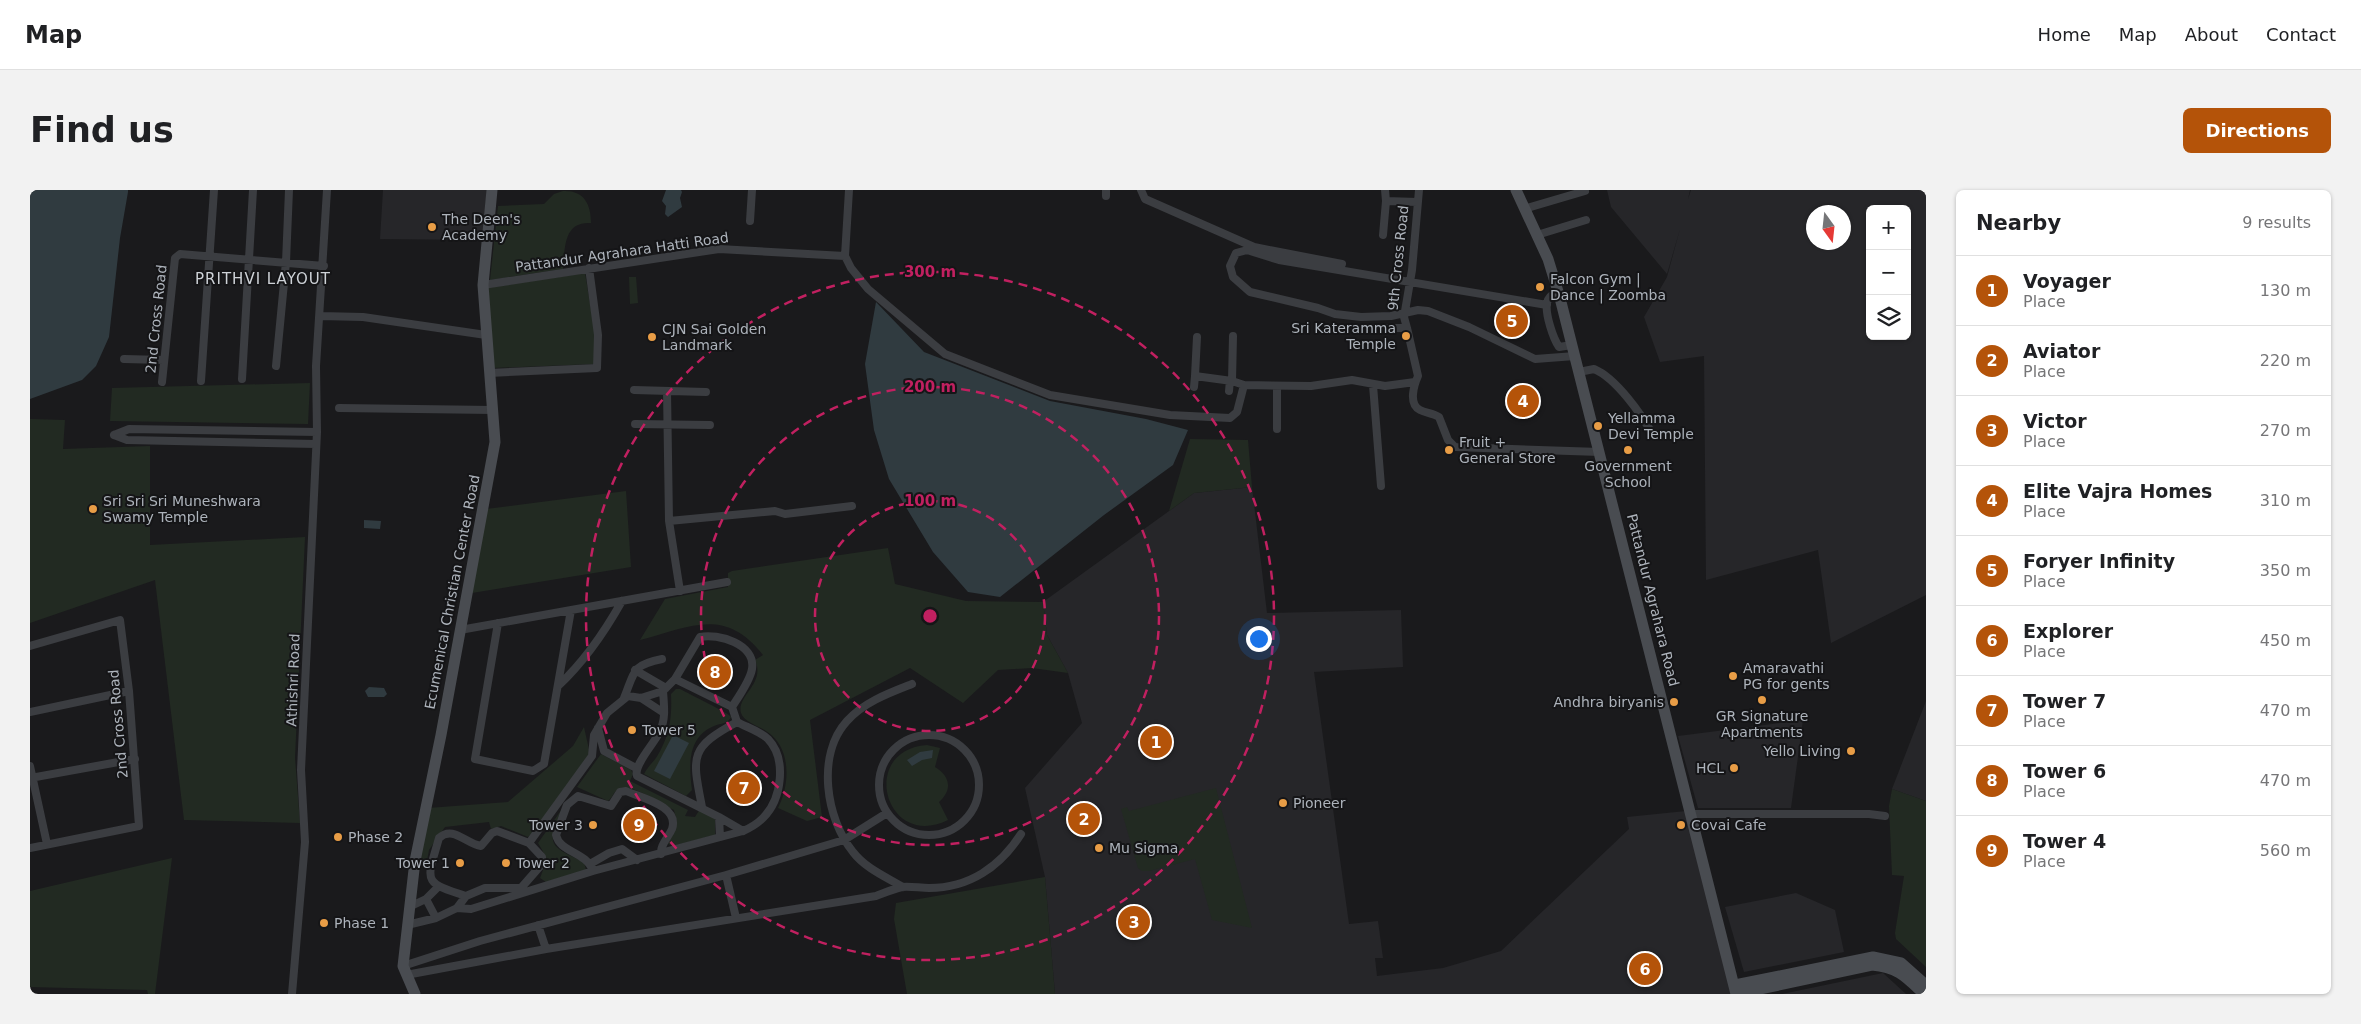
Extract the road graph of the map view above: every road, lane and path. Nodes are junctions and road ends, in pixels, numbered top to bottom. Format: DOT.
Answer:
graph roads {
  1 [pos="214,190"];
  2 [pos="253,190"];
  3 [pos="289,190"];
  4 [pos="327,190"];
  5 [pos="492,190"];
  6 [pos="752,190"];
  7 [pos="849,190"];
  8 [pos="1141,190"];
  9 [pos="1385,190"];
  10 [pos="1418,190"];
  11 [pos="1516,190"];
  12 [pos="1585,191"];
  13 [pos="1386,201"];
  14 [pos="1417,202"];
  15 [pos="1524,209"];
  16 [pos="750,220"];
  17 [pos="1586,220"];
  18 [pos="1383,235"];
  19 [pos="1537,235"];
  20 [pos="210,256"];
  21 [pos="846,256"];
  22 [pos="248,259"];
  23 [pos="286,262"];
  24 [pos="1344,265"];
  25 [pos="324,266"];
  26 [pos="589,268"];
  27 [pos="1410,281"];
  28 [pos="483,285"];
  29 [pos="1558,291"];
  30 [pos="1547,305"];
  31 [pos="1404,312"];
  32 [pos="320,316"];
  33 [pos="1407,328"];
  34 [pos="1359,330"];
  35 [pos="486,334"];
  36 [pos="1233,336"];
  37 [pos="1197,337"];
  38 [pos="1574,351"];
  39 [pos="124,359"];
  40 [pos="164,360"];
  41 [pos="276,366"];
  42 [pos="1579,372"];
  43 [pos="489,373"];
  44 [pos="1195,376"];
  45 [pos="242,379"];
  46 [pos="1231,380"];
  47 [pos="201,381"];
  48 [pos="162,382"];
  49 [pos="1415,382"];
  50 [pos="1244,385"];
  51 [pos="1373,385"];
  52 [pos="1194,386"];
  53 [pos="1277,386"];
  54 [pos="634,390"];
  55 [pos="667,391"];
  56 [pos="1229,391"];
  57 [pos="706,392"];
  58 [pos="339,408"];
  59 [pos="493,410"];
  60 [pos="635,424"];
  61 [pos="667,424"];
  62 [pos="710,425"];
  63 [pos="1277,429"];
  64 [pos="317,432"];
  65 [pos="1653,435"];
  66 [pos="316,444"];
  67 [pos="1600,452"];
  68 [pos="1381,486"];
  69 [pos="852,506"];
  70 [pos="669,521"];
  71 [pos="727,582"];
  72 [pos="680,591"];
  73 [pos="622,601"];
  74 [pos="572,610"];
  75 [pos="498,624"];
  76 [pos="460,630"];
  77 [pos="30,646"];
  78 [pos="662,659"];
  79 [pos="635,670"];
  80 [pos="675,679"];
  81 [pos="912,684"];
  82 [pos="558,686"];
  83 [pos="664,690"];
  84 [pos="129,691"];
  85 [pos="624,698"];
  86 [pos="641,698"];
  87 [pos="732,707"];
  88 [pos="30,712"];
  89 [pos="664,713"];
  90 [pos="737,722"];
  91 [pos="598,728"];
  92 [pos="135,759"];
  93 [pos="30,766"];
  94 [pos="636,768"];
  95 [pos="31,777"];
  96 [pos="569,789"];
  97 [pos="578,796"];
  98 [pos="702,807"];
  99 [pos="888,813"];
  100 [pos="1692,814"];
  101 [pos="1885,816"];
  102 [pos="719,817"];
  103 [pos="743,831"];
  104 [pos="1021,834"];
  105 [pos="720,838"];
  106 [pos="844,840"];
  107 [pos="529,843"];
  108 [pos="46,844"];
  109 [pos="30,848"];
  110 [pos="661,854"];
  111 [pos="637,860"];
  112 [pos="592,868"];
  113 [pos="726,875"];
  114 [pos="438,887"];
  115 [pos="903,887"];
  116 [pos="466,896"];
  117 [pos="426,900"];
  118 [pos="409,907"];
  119 [pos="457,908"];
  120 [pos="436,918"];
  121 [pos="736,918"];
  122 [pos="407,925"];
  123 [pos="538,925"];
  124 [pos="546,949"];
  125 [pos="404,970"];
  126 [pos="1926,985"];
  127 [pos="1736,991"];
  128 [pos="292,994"];
  129 [pos="415,994"];
  130 [pos="1924,994"];
  1 -- 20 [label="street"];
  2 -- 22 [label="street"];
  3 -- 23 [label="street"];
  4 -- 25 [label="street, Athishri Road"];
  5 -- 28 [label="street, Ecumenical Christian Center Road"];
  6 -- 16 [label="street"];
  7 -- 21 [label="street"];
  8 -- 24 [label="street"];
  9 -- 13 [label="street"];
  10 -- 14 [label="street, 9th Cross Road"];
  11 -- 15 [label="street, Pattandur Agrahara Road"];
  12 -- 15 [label="street"];
  13 -- 14 [label="street"];
  13 -- 18 [label="street"];
  14 -- 27 [label="street, 9th Cross Road"];
  15 -- 19 [label="street, Pattandur Agrahara Road"];
  17 -- 19 [label="street"];
  19 -- 29 [label="street, Pattandur Agrahara Road"];
  20 -- 22 [label="street"];
  20 -- 40 [label="street, 2nd Cross Road"];
  20 -- 47 [label="street"];
  21 -- 26 [label="street, Pattandur Agrahara Hatti Road"];
  21 -- 50 [label="street"];
  22 -- 23 [label="street"];
  22 -- 45 [label="street"];
  23 -- 25 [label="street"];
  23 -- 41 [label="street"];
  25 -- 32 [label="street, Athishri Road"];
  26 -- 28 [label="street, Pattandur Agrahara Hatti Road"];
  26 -- 43 [label="street"];
  27 -- 30 [label="street"];
  27 -- 31 [label="street, 9th Cross Road"];
  27 -- 31 [label="street"];
  28 -- 35 [label="street, Ecumenical Christian Center Road"];
  29 -- 30 [label="street"];
  29 -- 38 [label="street, Pattandur Agrahara Road"];
  30 -- 38 [label="street"];
  31 -- 33 [label="street, 9th Cross Road"];
  31 -- 38 [label="street"];
  32 -- 35 [label="street"];
  32 -- 64 [label="street, Athishri Road"];
  33 -- 34 [label="street"];
  33 -- 49 [label="street, 9th Cross Road"];
  35 -- 43 [label="street, Ecumenical Christian Center Road"];
  36 -- 46 [label="street"];
  37 -- 44 [label="street"];
  38 -- 42 [label="street, Pattandur Agrahara Road"];
  39 -- 40 [label="street"];
  40 -- 48 [label="street, 2nd Cross Road"];
  42 -- 65 [label="street"];
  42 -- 67 [label="street, Pattandur Agrahara Road"];
  43 -- 59 [label="street, Ecumenical Christian Center Road"];
  44 -- 46 [label="street"];
  44 -- 52 [label="street"];
  46 -- 50 [label="street"];
  46 -- 56 [label="street"];
  49 -- 51 [label="street"];
  49 -- 67 [label="street"];
  50 -- 53 [label="street"];
  51 -- 53 [label="street"];
  51 -- 68 [label="street"];
  53 -- 63 [label="street"];
  54 -- 55 [label="street"];
  55 -- 57 [label="street"];
  55 -- 61 [label="street"];
  58 -- 59 [label="street"];
  59 -- 76 [label="street, Ecumenical Christian Center Road"];
  60 -- 61 [label="street"];
  61 -- 62 [label="street"];
  61 -- 70 [label="street"];
  64 -- 66 [label="street, Athishri Road"];
  64 -- 66 [label="street"];
  66 -- 128 [label="street, Athishri Road"];
  67 -- 100 [label="street, Pattandur Agrahara Road"];
  69 -- 70 [label="street"];
  70 -- 72 [label="street"];
  71 -- 72 [label="street"];
  72 -- 73 [label="street"];
  73 -- 74 [label="street"];
  73 -- 82 [label="street"];
  74 -- 75 [label="street"];
  74 -- 82 [label="street"];
  75 -- 76 [label="street"];
  75 -- 82 [label="street"];
  76 -- 118 [label="street, Ecumenical Christian Center Road"];
  77 -- 84 [label="street, 2nd Cross Road"];
  78 -- 79 [label="street"];
  79 -- 83 [label="street"];
  79 -- 85 [label="street"];
  80 -- 83 [label="street"];
  80 -- 87 [label="street"];
  80 -- 87 [label="street"];
  81 -- 106 [label="street"];
  83 -- 86 [label="street"];
  83 -- 89 [label="street"];
  84 -- 88 [label="street"];
  84 -- 92 [label="street, 2nd Cross Road"];
  85 -- 86 [label="street"];
  85 -- 91 [label="street"];
  86 -- 89 [label="street"];
  87 -- 90 [label="street"];
  89 -- 94 [label="street"];
  90 -- 98 [label="street"];
  90 -- 103 [label="street"];
  91 -- 94 [label="street"];
  91 -- 96 [label="street"];
  92 -- 95 [label="street"];
  92 -- 108 [label="street, 2nd Cross Road"];
  93 -- 95 [label="street"];
  94 -- 98 [label="street"];
  95 -- 108 [label="street"];
  96 -- 97 [label="street"];
  96 -- 107 [label="street"];
  97 -- 110 [label="street"];
  97 -- 112 [label="street"];
  98 -- 102 [label="street"];
  99 -- 99 [label="street"];
  99 -- 106 [label="street"];
  100 -- 101 [label="street"];
  100 -- 127 [label="street, Pattandur Agrahara Road"];
  102 -- 103 [label="street"];
  102 -- 105 [label="street"];
  103 -- 105 [label="street"];
  104 -- 115 [label="street"];
  105 -- 110 [label="street"];
  106 -- 113 [label="street"];
  106 -- 115 [label="street"];
  107 -- 114 [label="street"];
  107 -- 116 [label="street"];
  108 -- 109 [label="street"];
  110 -- 111 [label="street"];
  111 -- 112 [label="street"];
  111 -- 112 [label="street"];
  112 -- 119 [label="street"];
  113 -- 121 [label="street"];
  113 -- 123 [label="street"];
  114 -- 116 [label="street"];
  114 -- 117 [label="street"];
  115 -- 121 [label="street"];
  116 -- 119 [label="street"];
  117 -- 118 [label="street"];
  117 -- 120 [label="street"];
  118 -- 122 [label="street, Ecumenical Christian Center Road"];
  119 -- 120 [label="street"];
  120 -- 122 [label="street"];
  121 -- 124 [label="street"];
  122 -- 125 [label="street, Ecumenical Christian Center Road"];
  123 -- 124 [label="street"];
  123 -- 125 [label="street"];
  124 -- 125 [label="street"];
  125 -- 129 [label="street"];
  126 -- 127 [label="street"];
  127 -- 130 [label="street"];
}
